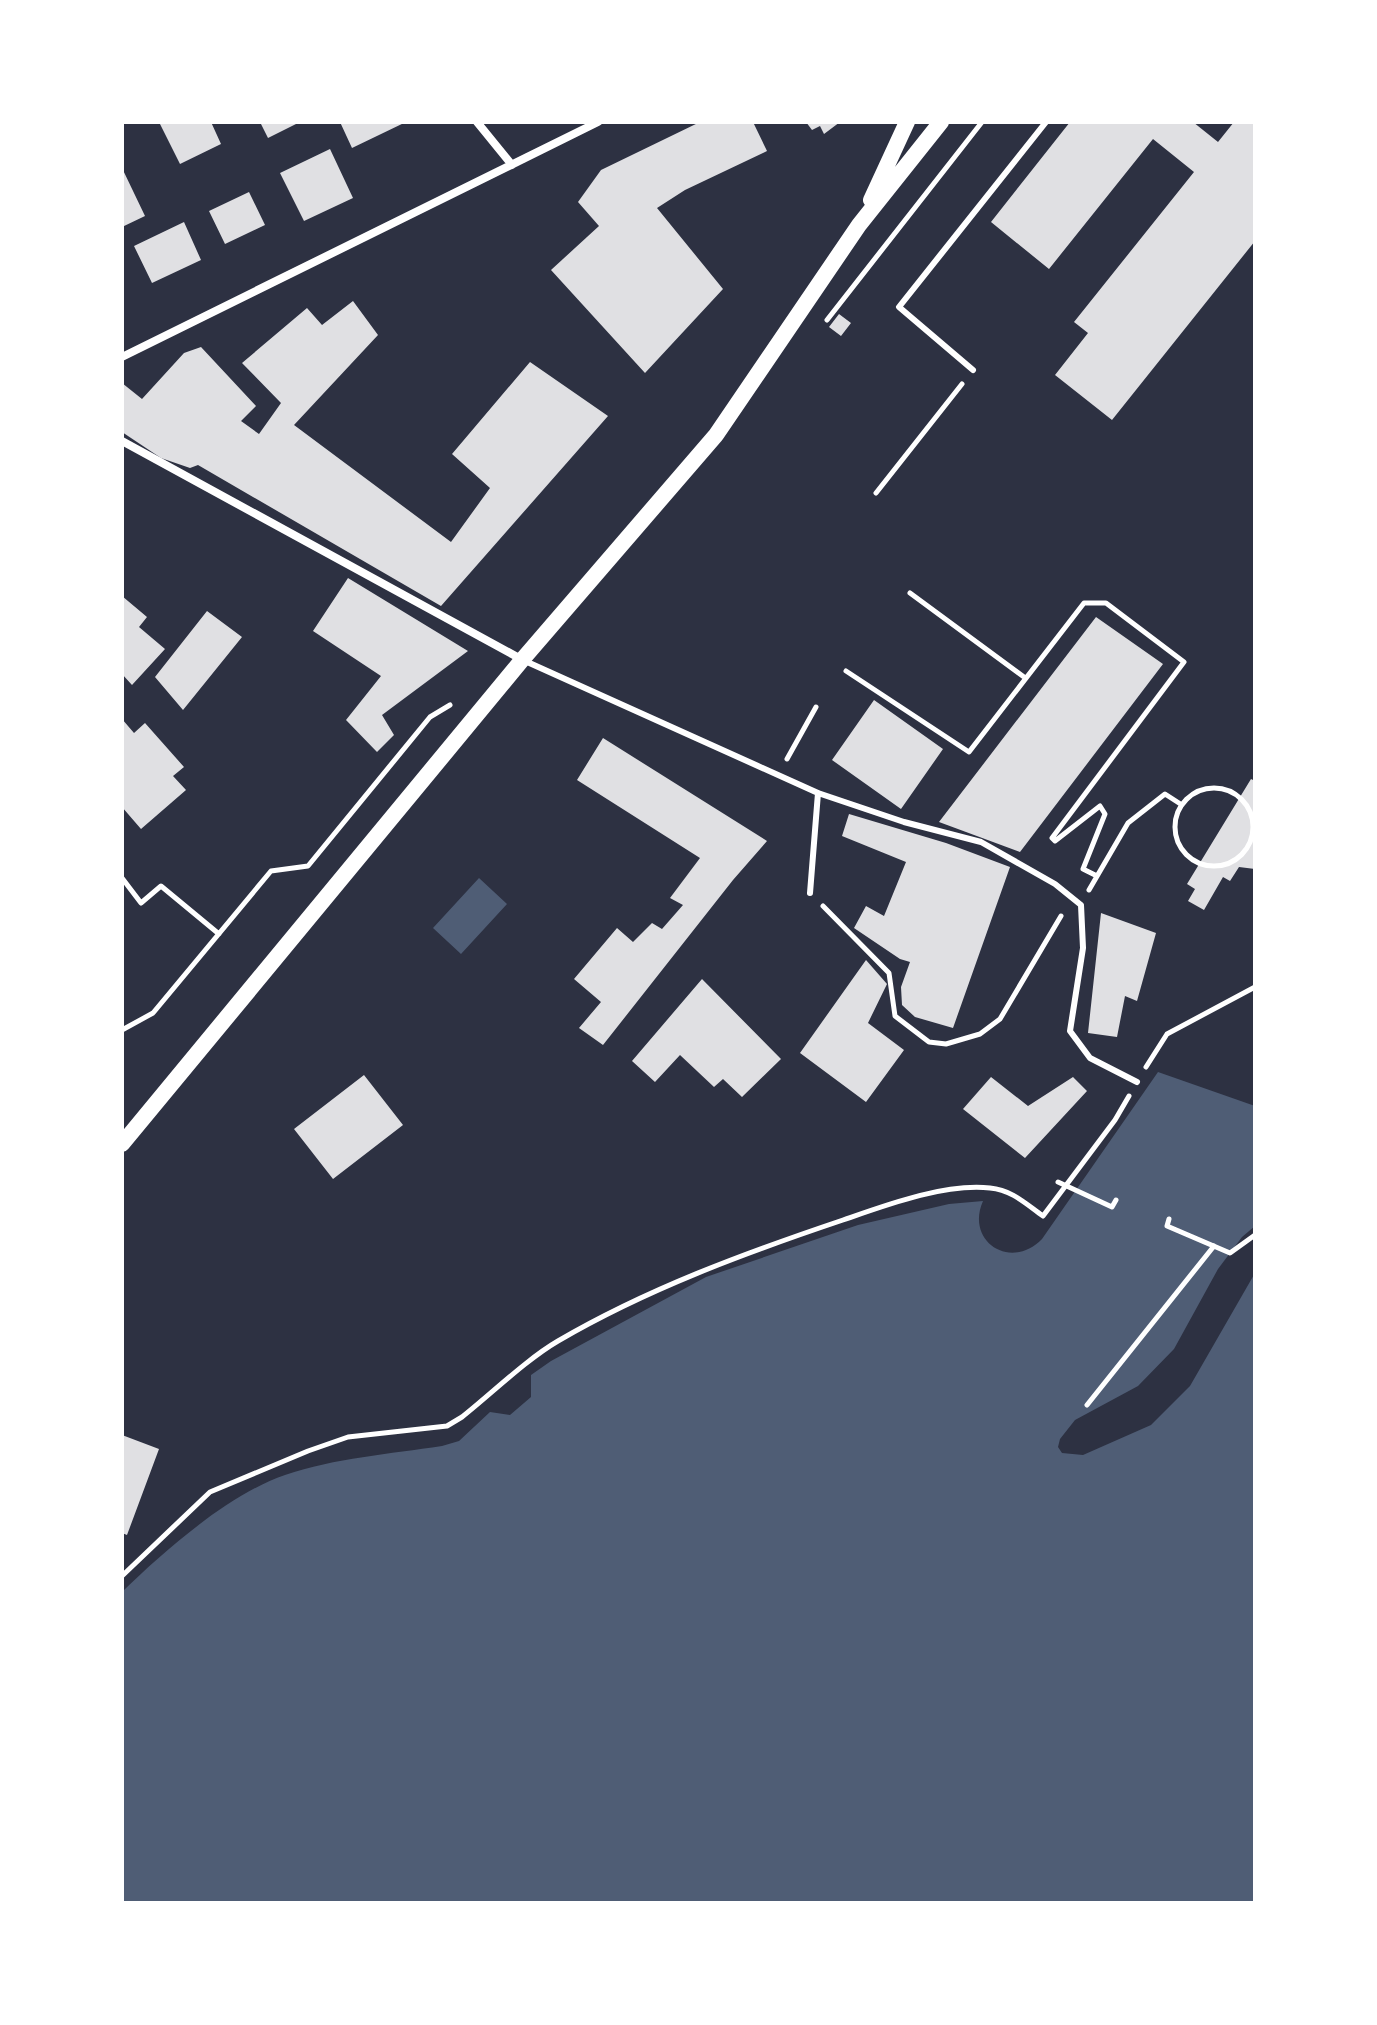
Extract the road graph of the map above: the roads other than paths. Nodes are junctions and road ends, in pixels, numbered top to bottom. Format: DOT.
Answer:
graph roads {
  1 [pos="477,122"];
  2 [pos="598,122"];
  3 [pos="907,122"];
  4 [pos="941,122"];
  5 [pos="1046,122"];
  6 [pos="512,165"];
  7 [pos="859,225"];
  8 [pos="122,357"];
  9 [pos="973,370"];
  10 [pos="122,441"];
  11 [pos="522,660"];
  12 [pos="818,793"];
  13 [pos="810,893"];
  14 [pos="1137,1082"];
  15 [pos="122,1144"];
  1 -- 6 [label="street"];
  2 -- 6 [label="street"];
  3 -- 7 [label="main road"];
  4 -- 7 [label="main road"];
  5 -- 9 [label="lane"];
  6 -- 8 [label="street"];
  7 -- 11 [label="main road"];
  10 -- 11 [label="street"];
  11 -- 12 [label="lane"];
  11 -- 15 [label="main road"];
  12 -- 13 [label="lane"];
  12 -- 14 [label="lane"];
}
